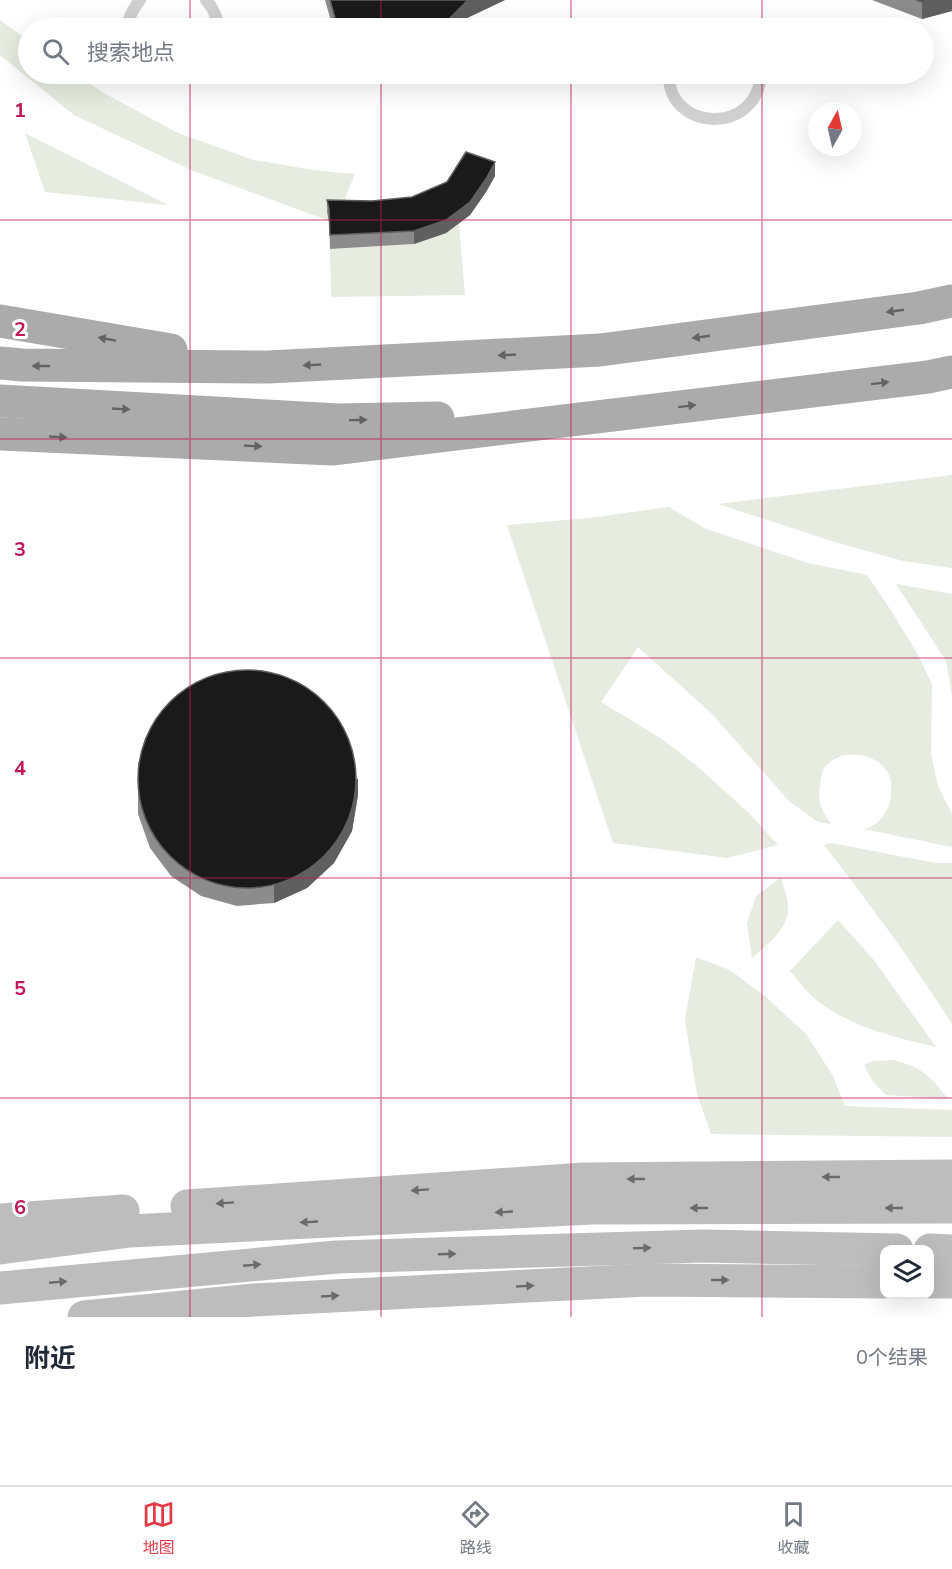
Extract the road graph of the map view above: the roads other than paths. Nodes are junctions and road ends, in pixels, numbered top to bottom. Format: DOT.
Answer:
graph roads {
  1 [pos="140,0"];
  2 [pos="206,0"];
  3 [pos="130,18"];
  4 [pos="217,18"];
  5 [pos="670,84"];
  6 [pos="759,84"];
  7 [pos="952,301"];
  8 [pos="0,321"];
  9 [pos="0,363"];
  10 [pos="268,367"];
  11 [pos="952,372"];
  12 [pos="0,401"];
  13 [pos="629,413"];
  14 [pos="0,434"];
  15 [pos="952,1176"];
  16 [pos="952,1208"];
  17 [pos="0,1220"];
  18 [pos="0,1248"];
  19 [pos="880,1250"];
  20 [pos="934,1250"];
  21 [pos="952,1251"];
  22 [pos="880,1281"];
  23 [pos="934,1282"];
  24 [pos="952,1282"];
  25 [pos="0,1288"];
  26 [pos="84,1317"];
  1 -- 3 [label="lane"];
  2 -- 4 [label="lane"];
  5 -- 6 [label="lane"];
  7 -- 10 [label="main road, one-way"];
  10 -- 8 [label="main road, one-way"];
  10 -- 9 [label="main road, one-way"];
  13 -- 11 [label="main road, one-way"];
  12 -- 13 [label="main road, one-way"];
  14 -- 13 [label="main road, one-way"];
  15 -- 17 [label="main road, one-way"];
  16 -- 18 [label="main road, one-way"];
  25 -- 19 [label="main road, one-way"];
  20 -- 21 [label="main road"];
  26 -- 22 [label="main road, one-way"];
  23 -- 24 [label="main road"];
}
